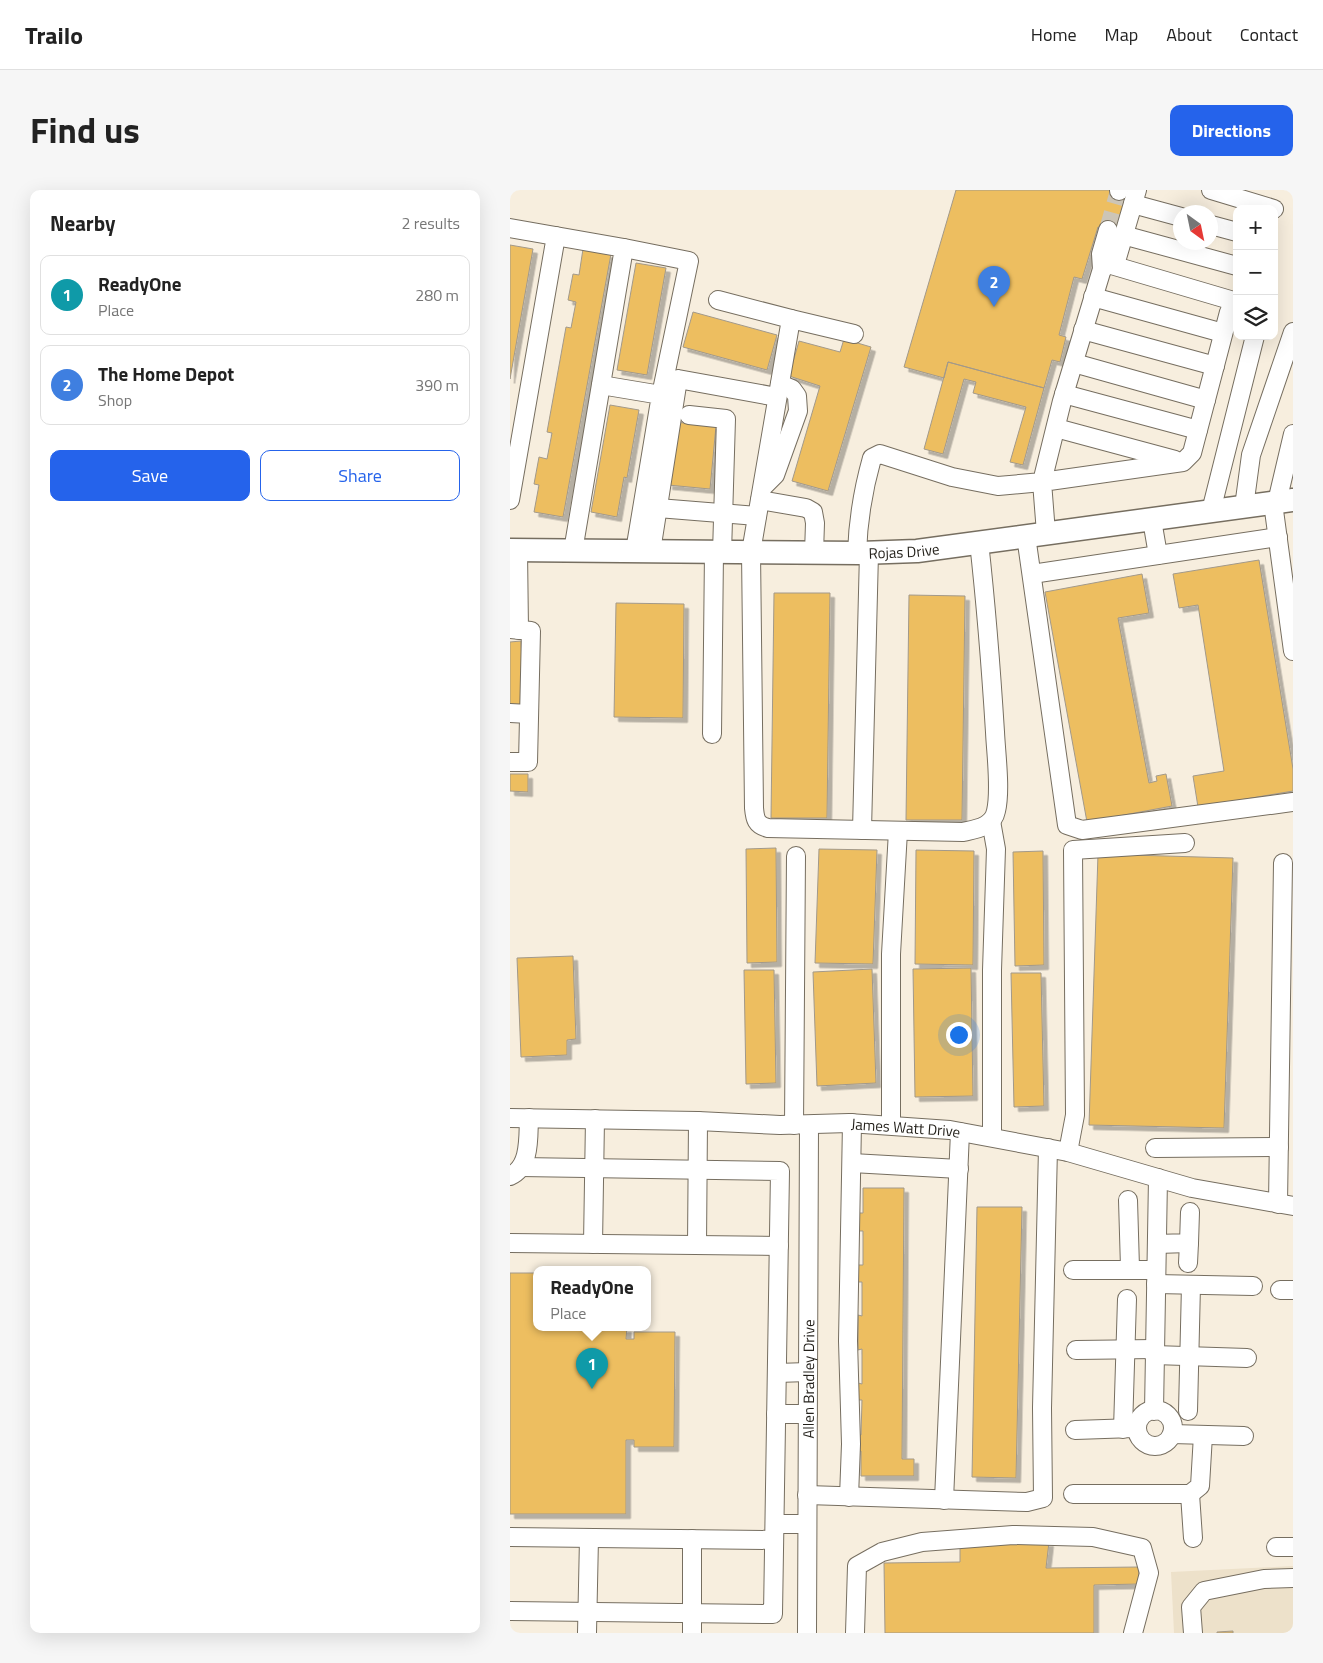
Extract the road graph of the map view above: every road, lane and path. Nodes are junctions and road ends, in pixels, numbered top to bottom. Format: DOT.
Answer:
graph roads {
  1 [pos="1211,190"];
  2 [pos="1135,197"];
  3 [pos="1261,205"];
  4 [pos="1173,214"];
  5 [pos="1218,227"];
  6 [pos="510,228"];
  7 [pos="1233,231"];
  8 [pos="1116,233"];
  9 [pos="556,236"];
  10 [pos="624,248"];
  11 [pos="1233,265"];
  12 [pos="1105,267"];
  13 [pos="1093,298"];
  14 [pos="718,300"];
  15 [pos="1233,303"];
  16 [pos="1233,308"];
  17 [pos="791,319"];
  18 [pos="1083,330"];
  19 [pos="1293,332"];
  20 [pos="1223,333"];
  21 [pos="854,334"];
  22 [pos="1254,340"];
  23 [pos="1074,362"];
  24 [pos="1215,366"];
  25 [pos="601,385"];
  26 [pos="778,391"];
  27 [pos="1064,394"];
  28 [pos="661,395"];
  29 [pos="1206,400"];
  30 [pos="689,416"];
  31 [pos="1056,428"];
  32 [pos="1198,430"];
  33 [pos="1293,434"];
  34 [pos="1183,462"];
  35 [pos="1042,482"];
  36 [pos="510,500"];
  37 [pos="760,501"];
  38 [pos="1281,502"];
  39 [pos="1244,507"];
  40 [pos="658,508"];
  41 [pos="1211,511"];
  42 [pos="723,513"];
  43 [pos="1152,520"];
  44 [pos="1036,534"];
  45 [pos="1278,537"];
  46 [pos="979,542"];
  47 [pos="514,550"];
  48 [pos="573,551"];
  49 [pos="643,551"];
  50 [pos="718,552"];
  51 [pos="751,552"];
  52 [pos="814,553"];
  53 [pos="863,553"];
  54 [pos="1158,555"];
  55 [pos="1032,574"];
  56 [pos="514,630"];
  57 [pos="1293,651"];
  58 [pos="510,713"];
  59 [pos="529,714"];
  60 [pos="712,734"];
  61 [pos="510,762"];
  62 [pos="1293,802"];
  63 [pos="991,821"];
  64 [pos="862,830"];
  65 [pos="898,831"];
  66 [pos="1185,844"];
  67 [pos="796,856"];
  68 [pos="1282,863"];
  69 [pos="510,1118"];
  70 [pos="529,1118"];
  71 [pos="595,1119"];
  72 [pos="698,1121"];
  73 [pos="852,1123"];
  74 [pos="801,1125"];
  75 [pos="891,1125"];
  76 [pos="960,1132"];
  77 [pos="992,1136"];
  78 [pos="1279,1147"];
  79 [pos="1048,1148"];
  80 [pos="1155,1148"];
  81 [pos="1068,1152"];
  82 [pos="852,1163"];
  83 [pos="594,1168"];
  84 [pos="959,1169"];
  85 [pos="698,1170"];
  86 [pos="515,1171"];
  87 [pos="1158,1178"];
  88 [pos="1128,1200"];
  89 [pos="1286,1205"];
  90 [pos="1190,1212"];
  91 [pos="510,1243"];
  92 [pos="1188,1243"];
  93 [pos="593,1244"];
  94 [pos="1157,1244"];
  95 [pos="696,1245"];
  96 [pos="779,1253"];
  97 [pos="808,1260"];
  98 [pos="1188,1263"];
  99 [pos="1130,1268"];
  100 [pos="1073,1270"];
  101 [pos="1156,1277"];
  102 [pos="1191,1285"];
  103 [pos="1252,1286"];
  104 [pos="1127,1299"];
  105 [pos="1076,1350"];
  106 [pos="1125,1350"];
  107 [pos="1154,1352"];
  108 [pos="1189,1356"];
  109 [pos="1247,1358"];
  110 [pos="808,1372"];
  111 [pos="777,1373"];
  112 [pos="1154,1411"];
  113 [pos="1188,1411"];
  114 [pos="776,1414"];
  115 [pos="808,1414"];
  116 [pos="1130,1429"];
  117 [pos="1075,1430"];
  118 [pos="1172,1434"];
  119 [pos="1203,1435"];
  120 [pos="1244,1436"];
  121 [pos="1073,1494"];
  122 [pos="1190,1494"];
  123 [pos="807,1495"];
  124 [pos="849,1497"];
  125 [pos="944,1500"];
  126 [pos="807,1524"];
  127 [pos="775,1532"];
  128 [pos="510,1537"];
  129 [pos="589,1538"];
  130 [pos="1193,1538"];
  131 [pos="692,1539"];
  132 [pos="1293,1578"];
  133 [pos="510,1611"];
  134 [pos="588,1612"];
  135 [pos="692,1613"];
  136 [pos="588,1633"];
  137 [pos="692,1633"];
  138 [pos="807,1633"];
  139 [pos="855,1633"];
  140 [pos="1133,1633"];
  141 [pos="1192,1633"];
  1 -- 3 [label="street"];
  2 -- 4 [label="street"];
  2 -- 8 [label="street"];
  5 -- 7 [label="street"];
  6 -- 9 [label="street"];
  8 -- 11 [label="street"];
  8 -- 12 [label="street"];
  9 -- 10 [label="street"];
  9 -- 36 [label="street"];
  10 -- 25 [label="street"];
  10 -- 28 [label="street"];
  12 -- 13 [label="street"];
  12 -- 15 [label="street"];
  13 -- 18 [label="street"];
  13 -- 20 [label="street"];
  14 -- 17 [label="street"];
  16 -- 20 [label="street"];
  17 -- 21 [label="street"];
  17 -- 26 [label="street"];
  18 -- 23 [label="street"];
  18 -- 24 [label="street"];
  19 -- 39 [label="street"];
  20 -- 24 [label="street"];
  22 -- 41 [label="street"];
  23 -- 27 [label="street"];
  23 -- 29 [label="street"];
  24 -- 29 [label="street"];
  25 -- 28 [label="street"];
  25 -- 48 [label="street"];
  26 -- 37 [label="street"];
  26 -- 40 [label="street"];
  27 -- 31 [label="street"];
  27 -- 32 [label="street"];
  28 -- 49 [label="street"];
  29 -- 32 [label="street"];
  30 -- 42 [label="street"];
  31 -- 34 [label="street"];
  31 -- 35 [label="street"];
  32 -- 34 [label="street"];
  33 -- 38 [label="street"];
  34 -- 35 [label="street"];
  35 -- 44 [label="street"];
  35 -- 53 [label="street"];
  37 -- 42 [label="street"];
  37 -- 51 [label="street"];
  37 -- 52 [label="street"];
  38 -- 39 [label="main road, Rojas Drive"];
  38 -- 45 [label="street"];
  39 -- 41 [label="main road, Rojas Drive"];
  40 -- 42 [label="street"];
  40 -- 49 [label="street"];
  41 -- 43 [label="main road, Rojas Drive"];
  42 -- 50 [label="street"];
  43 -- 44 [label="main road, Rojas Drive"];
  43 -- 54 [label="street"];
  44 -- 46 [label="main road, Rojas Drive"];
  44 -- 55 [label="street"];
  45 -- 54 [label="street"];
  45 -- 57 [label="street"];
  46 -- 53 [label="main road, Rojas Drive"];
  46 -- 63 [label="street"];
  47 -- 48 [label="main road, Rojas Drive"];
  47 -- 56 [label="street"];
  48 -- 49 [label="main road, Rojas Drive"];
  49 -- 50 [label="main road, Rojas Drive"];
  50 -- 51 [label="main road, Rojas Drive"];
  50 -- 60 [label="street"];
  51 -- 52 [label="main road, Rojas Drive"];
  51 -- 64 [label="street"];
  52 -- 53 [label="main road, Rojas Drive"];
  53 -- 64 [label="street"];
  54 -- 55 [label="street"];
  55 -- 62 [label="street"];
  56 -- 59 [label="street"];
  58 -- 59 [label="street"];
  59 -- 61 [label="street"];
  63 -- 65 [label="street"];
  63 -- 77 [label="street"];
  64 -- 65 [label="street"];
  65 -- 75 [label="street"];
  66 -- 81 [label="street"];
  67 -- 74 [label="street, Allen Bradley Drive"];
  68 -- 78 [label="street"];
  69 -- 70 [label="street, James Watt Drive"];
  70 -- 71 [label="street, James Watt Drive"];
  70 -- 86 [label="street"];
  71 -- 72 [label="street, James Watt Drive"];
  71 -- 83 [label="street"];
  72 -- 74 [label="street, James Watt Drive"];
  72 -- 85 [label="street"];
  73 -- 74 [label="street, James Watt Drive"];
  73 -- 75 [label="street, James Watt Drive"];
  73 -- 82 [label="street"];
  74 -- 97 [label="street, Allen Bradley Drive"];
  75 -- 76 [label="street, James Watt Drive"];
  76 -- 77 [label="street, James Watt Drive"];
  76 -- 84 [label="street"];
  77 -- 79 [label="street, James Watt Drive"];
  78 -- 80 [label="street"];
  78 -- 89 [label="street"];
  79 -- 81 [label="street, James Watt Drive"];
  79 -- 125 [label="street"];
  81 -- 87 [label="street, James Watt Drive"];
  82 -- 84 [label="street"];
  82 -- 124 [label="street"];
  83 -- 85 [label="street"];
  83 -- 86 [label="street"];
  83 -- 93 [label="street"];
  84 -- 125 [label="street"];
  85 -- 95 [label="street"];
  85 -- 96 [label="street"];
  87 -- 89 [label="street, James Watt Drive"];
  87 -- 94 [label="street"];
  88 -- 99 [label="street"];
  90 -- 92 [label="street"];
  91 -- 93 [label="street"];
  92 -- 94 [label="street"];
  92 -- 98 [label="street"];
  93 -- 95 [label="street"];
  94 -- 101 [label="street"];
  95 -- 96 [label="street"];
  96 -- 97 [label="street"];
  96 -- 111 [label="street"];
  97 -- 110 [label="street, Allen Bradley Drive"];
  99 -- 100 [label="street"];
  99 -- 101 [label="street"];
  101 -- 102 [label="street"];
  101 -- 107 [label="street"];
  102 -- 103 [label="street"];
  102 -- 108 [label="street"];
  104 -- 106 [label="street"];
  105 -- 106 [label="street"];
  106 -- 107 [label="street"];
  106 -- 116 [label="street"];
  107 -- 108 [label="street"];
  107 -- 112 [label="street"];
  108 -- 109 [label="street"];
  108 -- 113 [label="street"];
  110 -- 111 [label="street"];
  110 -- 115 [label="street, Allen Bradley Drive"];
  111 -- 114 [label="street"];
  112 -- 116 [label="street"];
  112 -- 118 [label="street"];
  114 -- 115 [label="street"];
  114 -- 127 [label="street"];
  115 -- 123 [label="street, Allen Bradley Drive"];
  116 -- 117 [label="street"];
  116 -- 118 [label="street"];
  118 -- 119 [label="street"];
  119 -- 120 [label="street"];
  119 -- 122 [label="street"];
  121 -- 122 [label="street"];
  122 -- 130 [label="street"];
  123 -- 124 [label="street"];
  123 -- 126 [label="street, Allen Bradley Drive"];
  124 -- 125 [label="street"];
  126 -- 127 [label="street"];
  126 -- 138 [label="street, Allen Bradley Drive"];
  127 -- 131 [label="street"];
  127 -- 135 [label="street"];
  128 -- 129 [label="street"];
  129 -- 131 [label="street"];
  129 -- 134 [label="street"];
  131 -- 135 [label="street"];
  132 -- 141 [label="street"];
  133 -- 134 [label="street"];
  134 -- 135 [label="street"];
  134 -- 136 [label="street"];
  135 -- 137 [label="street"];
  139 -- 140 [label="street"];
}
